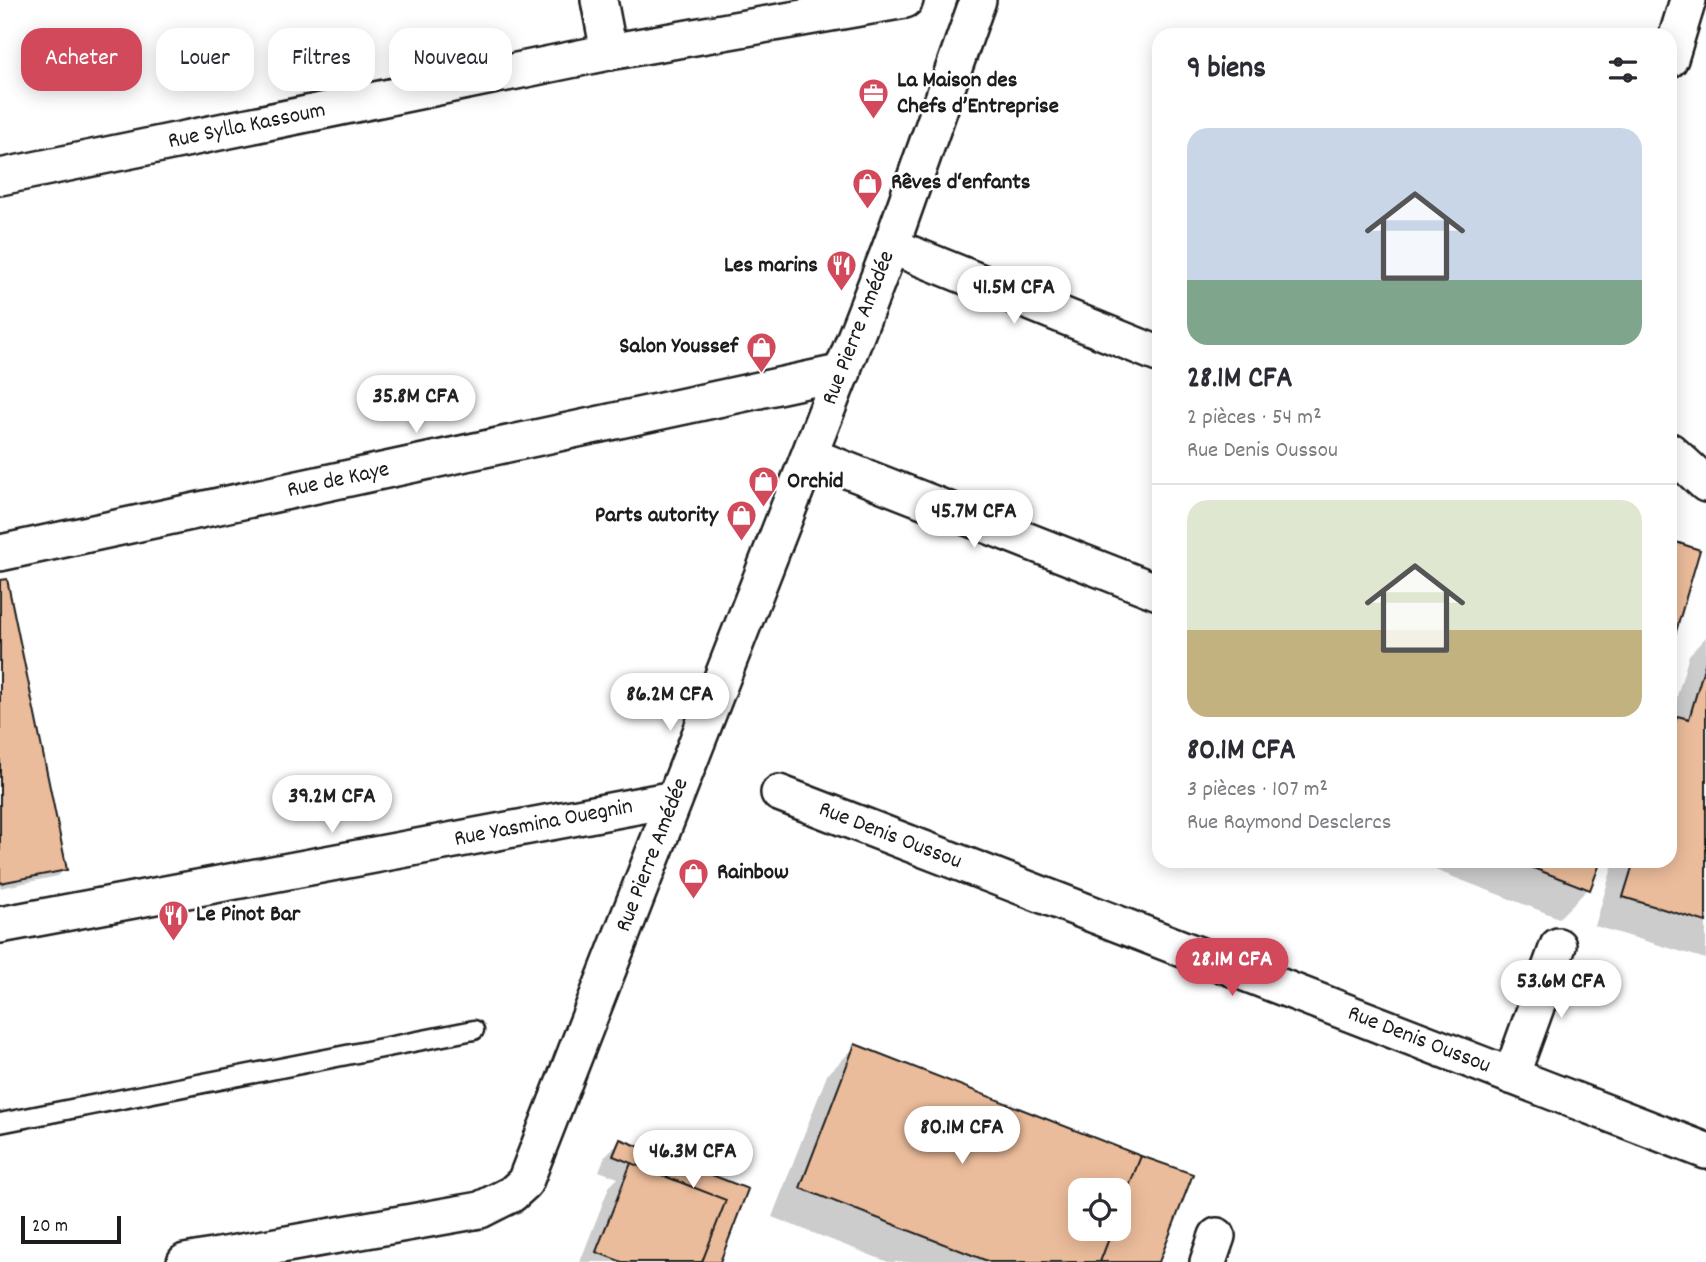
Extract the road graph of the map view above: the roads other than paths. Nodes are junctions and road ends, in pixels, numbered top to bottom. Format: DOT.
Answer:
graph roads {
  1 [pos="599,0"];
  2 [pos="905,0"];
  3 [pos="1688,0"];
  4 [pos="971,2"];
  5 [pos="1684,46"];
  6 [pos="609,52"];
  7 [pos="0,177"];
  8 [pos="891,246"];
  9 [pos="1152,352"];
  10 [pos="843,372"];
  11 [pos="811,456"];
  12 [pos="1677,457"];
  13 [pos="1706,484"];
  14 [pos="0,553"];
  15 [pos="1152,590"];
  16 [pos="779,793"];
  17 [pos="674,799"];
  18 [pos="0,925"];
  19 [pos="1558,946"];
  20 [pos="474,1030"];
  21 [pos="1511,1076"];
  22 [pos="0,1123"];
  23 [pos="1706,1151"];
  24 [pos="185,1262"];
  1 -- 6 [label="street"];
  2 -- 6 [label="street, Rue Sylla Kassoum"];
  3 -- 5 [label="street"];
  4 -- 8 [label="street, Rue Pierre Amédée"];
  6 -- 7 [label="street, Rue Sylla Kassoum"];
  8 -- 9 [label="street"];
  8 -- 10 [label="street, Rue Pierre Amédée"];
  10 -- 11 [label="street, Rue Pierre Amédée"];
  10 -- 14 [label="street, Rue de Kaye"];
  11 -- 15 [label="street"];
  11 -- 17 [label="street, Rue Pierre Amédée"];
  12 -- 13 [label="street"];
  16 -- 21 [label="street, Rue Denis Oussou"];
  17 -- 18 [label="street, Rue Yasmina Ouegnin"];
  17 -- 24 [label="street, Rue Pierre Amédée"];
  19 -- 21 [label="street"];
  20 -- 22 [label="lane"];
  21 -- 23 [label="street, Rue Denis Oussou"];
}
